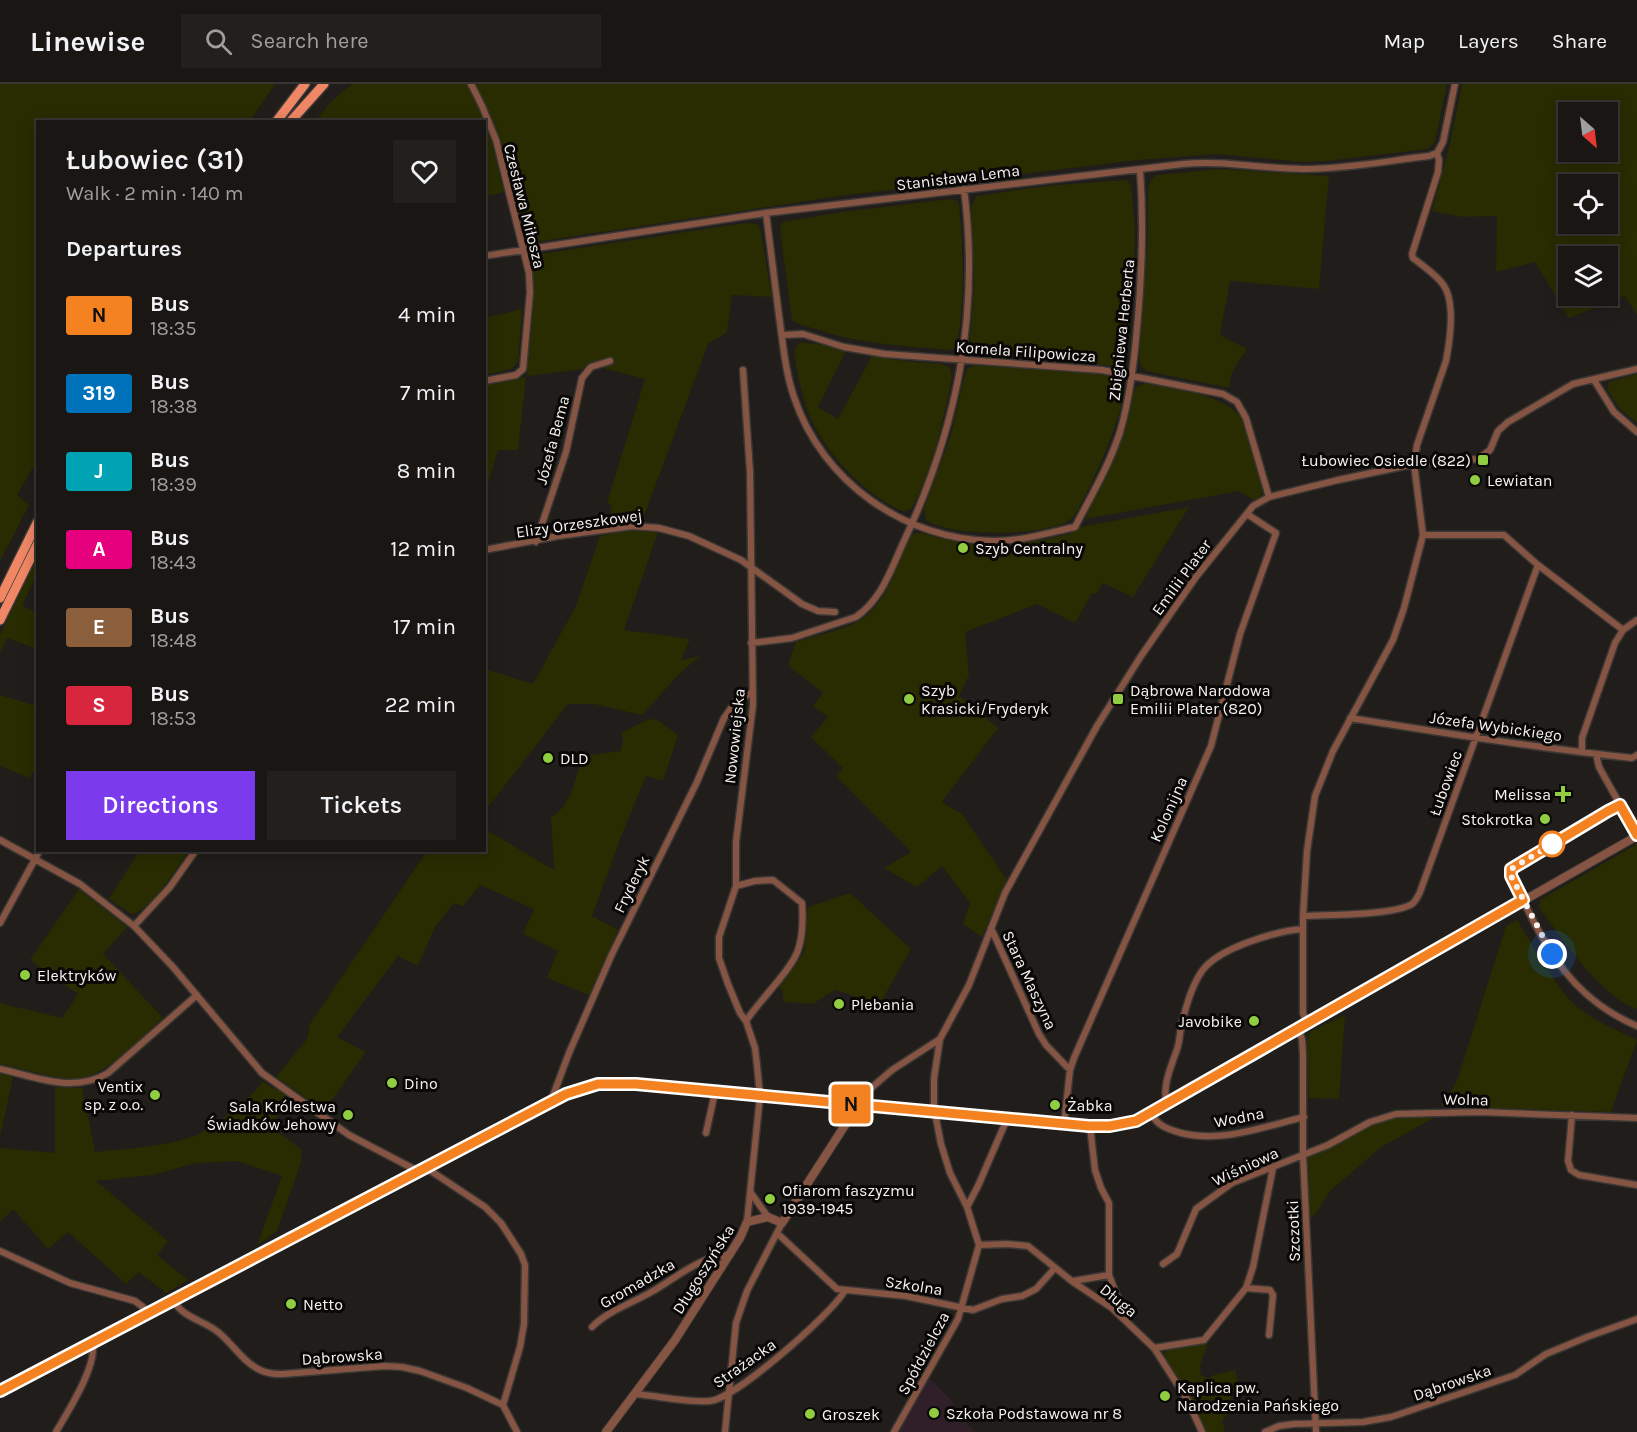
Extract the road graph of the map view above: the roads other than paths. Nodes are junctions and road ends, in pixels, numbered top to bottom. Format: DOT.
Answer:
graph roads {
  1 [pos="305,84"];
  2 [pos="324,84"];
  3 [pos="471,84"];
  4 [pos="1455,84"];
  5 [pos="278,120"];
  6 [pos="292,120"];
  7 [pos="1437,153"];
  8 [pos="1140,169"];
  9 [pos="964,189"];
  10 [pos="766,213"];
  11 [pos="524,250"];
  12 [pos="486,256"];
  13 [pos="782,335"];
  14 [pos="963,359"];
  15 [pos="610,361"];
  16 [pos="1637,369"];
  17 [pos="743,370"];
  18 [pos="1132,375"];
  19 [pos="1594,380"];
  20 [pos="486,381"];
  21 [pos="1637,432"];
  22 [pos="1414,464"];
  23 [pos="1269,497"];
  24 [pos="1247,514"];
  25 [pos="912,524"];
  26 [pos="36,525"];
  27 [pos="1423,535"];
  28 [pos="536,542"];
  29 [pos="36,547"];
  30 [pos="486,550"];
  31 [pos="1538,565"];
  32 [pos="750,566"];
  33 [pos="0,598"];
  34 [pos="835,612"];
  35 [pos="0,620"];
  36 [pos="1637,620"];
  37 [pos="1623,630"];
  38 [pos="751,643"];
  39 [pos="753,692"];
  40 [pos="1350,718"];
  41 [pos="1475,738"];
  42 [pos="1582,751"];
  43 [pos="1596,754"];
  44 [pos="1637,755"];
  45 [pos="1620,805"];
  46 [pos="1637,835"];
  47 [pos="0,840"];
  48 [pos="39,852"];
  49 [pos="195,852"];
  50 [pos="36,858"];
  51 [pos="736,886"];
  52 [pos="1523,900"];
  53 [pos="1303,916"];
  54 [pos="0,923"];
  55 [pos="134,926"];
  56 [pos="991,928"];
  57 [pos="1303,929"];
  58 [pos="197,995"];
  59 [pos="746,1022"];
  60 [pos="1307,1024"];
  61 [pos="1637,1026"];
  62 [pos="1298,1029"];
  63 [pos="940,1039"];
  64 [pos="0,1069"];
  65 [pos="1070,1070"];
  66 [pos="715,1092"];
  67 [pos="760,1096"];
  68 [pos="551,1101"];
  69 [pos="1167,1104"];
  70 [pos="858,1105"];
  71 [pos="935,1112"];
  72 [pos="1151,1113"];
  73 [pos="1572,1115"];
  74 [pos="1304,1117"];
  75 [pos="1637,1118"];
  76 [pos="1007,1119"];
  77 [pos="1064,1124"];
  78 [pos="1089,1126"];
  79 [pos="706,1133"];
  80 [pos="1303,1155"];
  81 [pos="1273,1168"];
  82 [pos="421,1170"];
  83 [pos="1637,1185"];
  84 [pos="750,1192"];
  85 [pos="967,1207"];
  86 [pos="768,1217"];
  87 [pos="747,1222"];
  88 [pos="782,1222"];
  89 [pos="777,1233"];
  90 [pos="979,1245"];
  91 [pos="0,1251"];
  92 [pos="730,1255"];
  93 [pos="1163,1264"];
  94 [pos="1055,1268"];
  95 [pos="1109,1275"];
  96 [pos="1073,1282"];
  97 [pos="1112,1286"];
  98 [pos="1246,1288"];
  99 [pos="844,1292"];
  100 [pos="1098,1299"];
  101 [pos="173,1300"];
  102 [pos="961,1307"];
  103 [pos="147,1314"];
  104 [pos="1637,1319"];
  105 [pos="1127,1323"];
  106 [pos="592,1327"];
  107 [pos="1269,1335"];
  108 [pos="92,1343"];
  109 [pos="1154,1348"];
  110 [pos="0,1391"];
  111 [pos="636,1394"];
  112 [pos="728,1394"];
  113 [pos="503,1406"];
  114 [pos="1315,1423"];
  115 [pos="726,1430"];
  116 [pos="56,1432"];
  117 [pos="517,1432"];
  118 [pos="606,1432"];
  119 [pos="734,1432"];
  120 [pos="894,1432"];
  121 [pos="1202,1432"];
  122 [pos="1265,1432"];
  123 [pos="1316,1432"];
  1 -- 5 [label="main road"];
  2 -- 6 [label="main road"];
  3 -- 11 [label="street, Czesława Miłosza"];
  4 -- 7 [label="street"];
  7 -- 8 [label="street, Stanisława Lema"];
  7 -- 22 [label="street"];
  8 -- 9 [label="street, Stanisława Lema"];
  8 -- 18 [label="street, Zbigniewa Herberta"];
  9 -- 10 [label="street, Stanisława Lema"];
  9 -- 14 [label="street"];
  10 -- 11 [label="street, Stanisława Lema"];
  10 -- 13 [label="street, Zbigniewa Herberta"];
  11 -- 12 [label="street, Stanisława Lema"];
  11 -- 20 [label="street, Czesława Miłosza"];
  13 -- 14 [label="street, Kornela Filipowicza"];
  13 -- 25 [label="street, Zbigniewa Herberta"];
  14 -- 18 [label="street, Kornela Filipowicza"];
  14 -- 25 [label="street"];
  15 -- 28 [label="street, Józefa Bema"];
  16 -- 19 [label="street, Emilii Plater"];
  17 -- 32 [label="street, Nowowiejska"];
  18 -- 23 [label="street, Kornela Filipowicza"];
  18 -- 25 [label="street, Zbigniewa Herberta"];
  19 -- 21 [label="street"];
  19 -- 22 [label="street, Emilii Plater"];
  22 -- 23 [label="street, Emilii Plater"];
  22 -- 27 [label="street"];
  23 -- 24 [label="street, Emilii Plater"];
  24 -- 56 [label="street, Emilii Plater"];
  24 -- 65 [label="street, Kolonijna"];
  25 -- 38 [label="street"];
  26 -- 33 [label="main road"];
  27 -- 31 [label="street"];
  27 -- 40 [label="street"];
  28 -- 30 [label="street, Elizy Orzeszkowej"];
  28 -- 32 [label="street, Elizy Orzeszkowej"];
  29 -- 35 [label="main road"];
  31 -- 37 [label="street"];
  31 -- 41 [label="street, Łubowiec"];
  32 -- 34 [label="street, Elizy Orzeszkowej"];
  32 -- 38 [label="street, Nowowiejska"];
  36 -- 37 [label="street"];
  37 -- 42 [label="street"];
  38 -- 39 [label="street, Nowowiejska"];
  39 -- 51 [label="street, Nowowiejska"];
  39 -- 68 [label="street, Fryderyk"];
  40 -- 41 [label="street, Józefa Wybickiego"];
  40 -- 53 [label="street"];
  41 -- 42 [label="street, Józefa Wybickiego"];
  41 -- 53 [label="street, Łubowiec"];
  42 -- 43 [label="street, Józefa Wybickiego"];
  43 -- 44 [label="street, Józefa Wybickiego"];
  43 -- 45 [label="street"];
  45 -- 46 [label="street"];
  45 -- 52 [label="street"];
  46 -- 52 [label="street"];
  47 -- 50 [label="street"];
  48 -- 50 [label="street"];
  49 -- 55 [label="street"];
  50 -- 54 [label="street"];
  50 -- 55 [label="street"];
  51 -- 59 [label="street, Nowowiejska"];
  51 -- 59 [label="street"];
  52 -- 60 [label="street"];
  52 -- 61 [label="street"];
  53 -- 57 [label="street"];
  55 -- 58 [label="street"];
  56 -- 63 [label="street, Emilii Plater"];
  56 -- 65 [label="street, Stara Maszyna"];
  57 -- 60 [label="street"];
  57 -- 69 [label="street"];
  58 -- 64 [label="street"];
  58 -- 82 [label="street"];
  59 -- 67 [label="street, Nowowiejska"];
  60 -- 62 [label="street"];
  62 -- 69 [label="street"];
  62 -- 74 [label="street, Szczotki"];
  63 -- 70 [label="street, Emilii Plater"];
  63 -- 71 [label="street, Emilii Plater"];
  65 -- 77 [label="street, Kolonijna"];
  66 -- 67 [label="street"];
  66 -- 68 [label="street"];
  66 -- 79 [label="street"];
  67 -- 70 [label="street"];
  67 -- 84 [label="street, Długoszyńska"];
  68 -- 82 [label="street"];
  69 -- 72 [label="street"];
  70 -- 71 [label="street"];
  70 -- 88 [label="street"];
  71 -- 76 [label="street"];
  71 -- 85 [label="street"];
  72 -- 74 [label="street, Wodna"];
  72 -- 78 [label="street"];
  73 -- 75 [label="street, Wolna"];
  73 -- 80 [label="street, Wolna"];
  73 -- 83 [label="street"];
  74 -- 80 [label="street, Szczotki"];
  76 -- 77 [label="street"];
  76 -- 85 [label="street"];
  77 -- 78 [label="street"];
  78 -- 95 [label="street"];
  80 -- 81 [label="street, Wiśniowa"];
  80 -- 114 [label="street, Szczotki"];
  81 -- 93 [label="street, Wiśniowa"];
  81 -- 98 [label="street"];
  82 -- 101 [label="street"];
  82 -- 113 [label="street"];
  84 -- 86 [label="street"];
  84 -- 87 [label="street, Długoszyńska"];
  85 -- 90 [label="street"];
  86 -- 87 [label="street"];
  86 -- 88 [label="street"];
  87 -- 92 [label="street, Długoszyńska"];
  88 -- 89 [label="street"];
  89 -- 99 [label="street"];
  89 -- 112 [label="street"];
  90 -- 94 [label="street, Długa"];
  90 -- 102 [label="street, Spółdzielcza"];
  91 -- 103 [label="street"];
  92 -- 106 [label="street, Gromadzka"];
  92 -- 111 [label="street, Długoszyńska"];
  94 -- 96 [label="street, Długa"];
  94 -- 102 [label="street, Szkolna"];
  95 -- 96 [label="street"];
  95 -- 97 [label="street"];
  96 -- 100 [label="street, Długa"];
  97 -- 100 [label="street"];
  97 -- 105 [label="street"];
  98 -- 107 [label="street"];
  98 -- 109 [label="street"];
  99 -- 102 [label="street, Szkolna"];
  99 -- 112 [label="street, Strażacka"];
  100 -- 105 [label="street, Długa"];
  101 -- 103 [label="street"];
  101 -- 113 [label="street, Dąbrowska"];
  102 -- 120 [label="street, Spółdzielcza"];
  103 -- 108 [label="street"];
  104 -- 114 [label="street, Dąbrowska"];
  105 -- 109 [label="street, Długa"];
  108 -- 110 [label="street"];
  108 -- 116 [label="street"];
  109 -- 121 [label="street, Długa"];
  111 -- 112 [label="street, Strażacka"];
  111 -- 118 [label="street, Długoszyńska"];
  112 -- 115 [label="street"];
  113 -- 117 [label="street"];
  114 -- 122 [label="street, Dąbrowska"];
  114 -- 123 [label="street, Szczotki"];
  115 -- 119 [label="street"];
}
